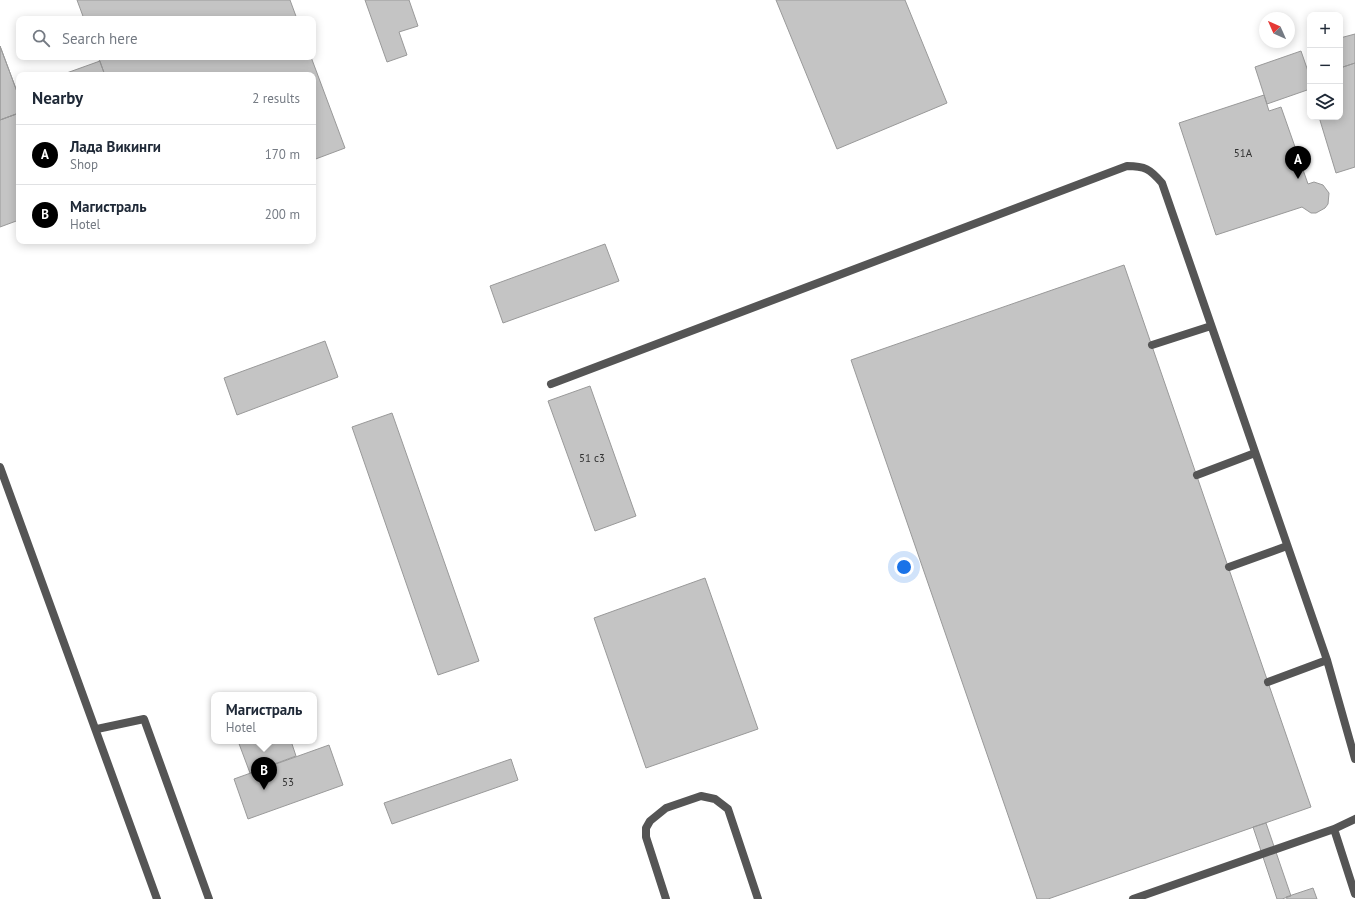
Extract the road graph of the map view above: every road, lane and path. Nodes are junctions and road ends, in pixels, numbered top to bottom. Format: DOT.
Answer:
graph roads {
  1 [pos="1212,326"];
  2 [pos="1152,345"];
  3 [pos="551,384"];
  4 [pos="1255,453"];
  5 [pos="0,467"];
  6 [pos="1197,475"];
  7 [pos="1287,546"];
  8 [pos="1229,567"];
  9 [pos="1327,660"];
  10 [pos="1268,682"];
  11 [pos="97,729"];
  12 [pos="1355,759"];
  13 [pos="1355,819"];
  14 [pos="1334,829"];
  15 [pos="1355,894"];
  16 [pos="157,899"];
  17 [pos="209,899"];
  18 [pos="666,899"];
  19 [pos="758,899"];
  20 [pos="1133,899"];
  1 -- 2 [label="street"];
  1 -- 3 [label="street"];
  1 -- 4 [label="street"];
  4 -- 6 [label="street"];
  4 -- 7 [label="street"];
  5 -- 11 [label="street"];
  7 -- 8 [label="street"];
  7 -- 9 [label="street"];
  9 -- 10 [label="street"];
  9 -- 12 [label="street"];
  11 -- 16 [label="street"];
  11 -- 17 [label="street"];
  13 -- 14 [label="street"];
  14 -- 15 [label="street"];
  14 -- 20 [label="street"];
  18 -- 19 [label="street"];
}
